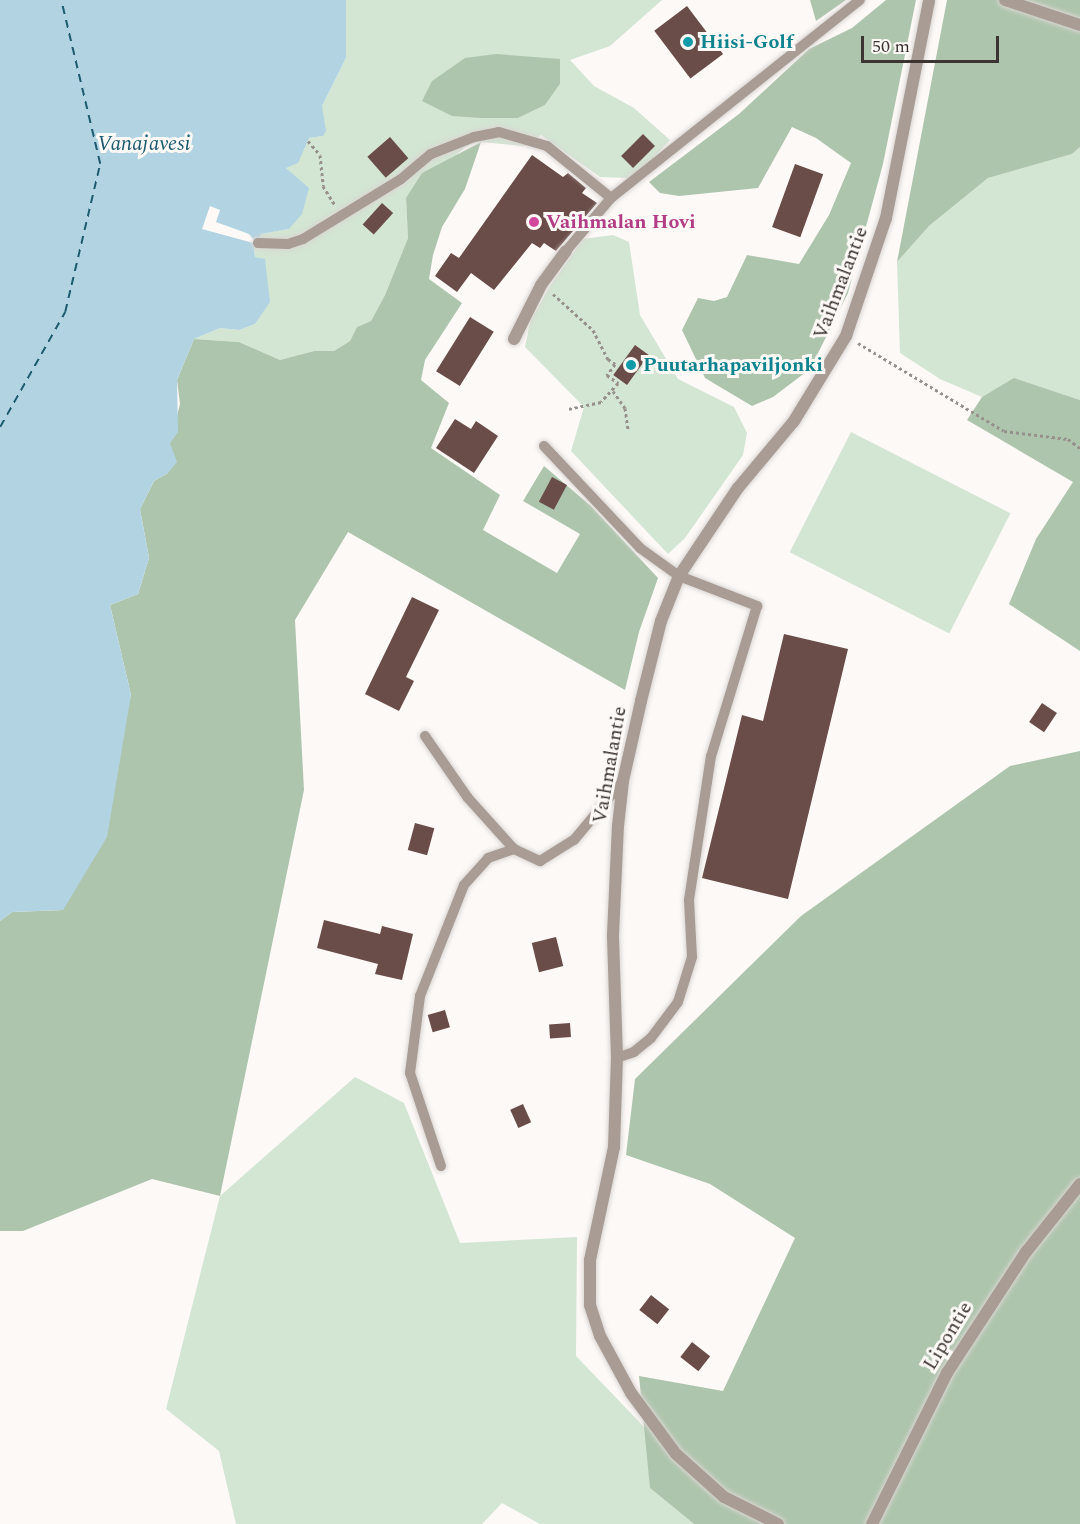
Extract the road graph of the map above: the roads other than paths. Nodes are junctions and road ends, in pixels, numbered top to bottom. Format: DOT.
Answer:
graph roads {
  1 [pos="860,0"];
  2 [pos="929,0"];
  3 [pos="1005,0"];
  4 [pos="1080,24"];
  5 [pos="611,198"];
  6 [pos="258,243"];
  7 [pos="566,251"];
  8 [pos="514,339"];
  9 [pos="544,446"];
  10 [pos="679,576"];
  11 [pos="424,736"];
  12 [pos="623,781"];
  13 [pos="514,849"];
  14 [pos="617,1058"];
  15 [pos="441,1167"];
  16 [pos="1080,1184"];
  17 [pos="778,1524"];
  18 [pos="872,1524"];
  1 -- 5 [label="lane"];
  2 -- 10 [label="street, Vaihmalantie"];
  3 -- 4 [label="street"];
  5 -- 6 [label="lane"];
  5 -- 7 [label="lane"];
  7 -- 8 [label="street"];
  9 -- 10 [label="lane"];
  10 -- 12 [label="street, Vaihmalantie"];
  10 -- 14 [label="lane"];
  11 -- 13 [label="lane"];
  12 -- 13 [label="lane"];
  12 -- 14 [label="street, Vaihmalantie"];
  13 -- 15 [label="lane"];
  14 -- 17 [label="street, Vaihmalantie"];
  16 -- 18 [label="street, Lipontie"];
}
